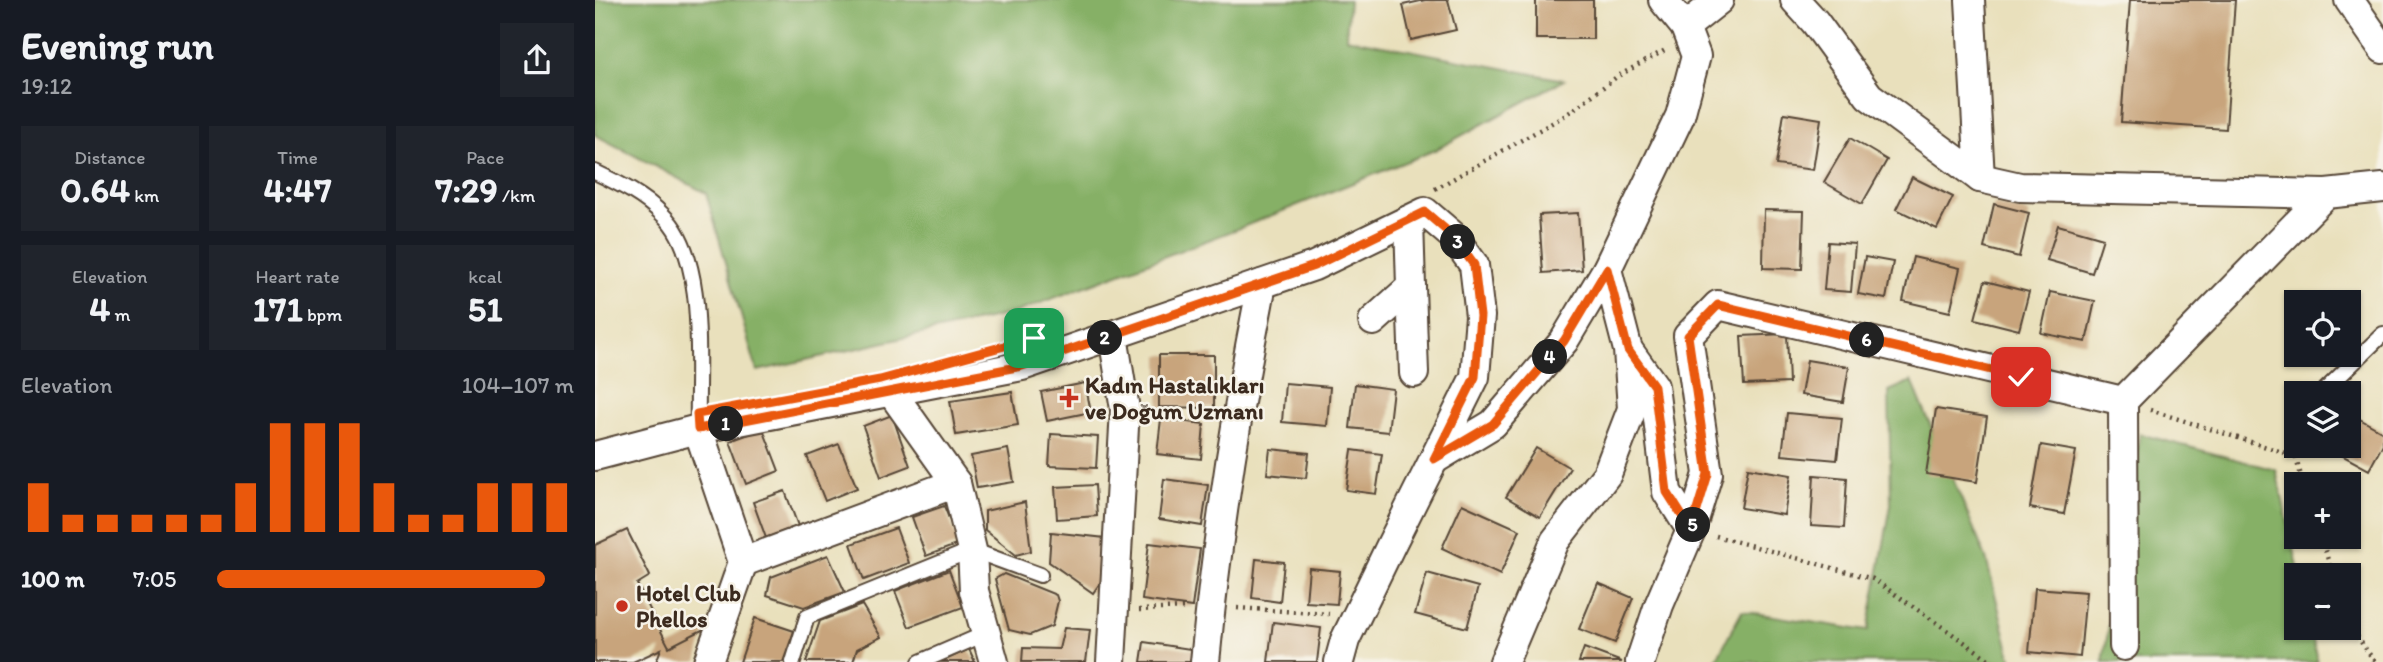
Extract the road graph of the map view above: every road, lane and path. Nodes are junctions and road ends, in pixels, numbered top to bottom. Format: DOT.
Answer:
graph roads {
  1 [pos="1663,0"];
  2 [pos="1720,0"];
  3 [pos="1795,0"];
  4 [pos="1970,0"];
  5 [pos="2349,0"];
  6 [pos="1685,27"];
  7 [pos="2383,49"];
  8 [pos="1689,83"];
  9 [pos="595,172"];
  10 [pos="1980,178"];
  11 [pos="2383,188"];
  12 [pos="1433,190"];
  13 [pos="2326,194"];
  14 [pos="1409,220"];
  15 [pos="1607,269"];
  16 [pos="1262,284"];
  17 [pos="1411,287"];
  18 [pos="1373,321"];
  19 [pos="2383,334"];
  20 [pos="1113,336"];
  21 [pos="1628,350"];
  22 [pos="1414,373"];
  23 [pos="2334,381"];
  24 [pos="892,393"];
  25 [pos="2123,401"];
  26 [pos="698,429"];
  27 [pos="595,456"];
  28 [pos="1434,459"];
  29 [pos="2300,472"];
  30 [pos="956,483"];
  31 [pos="1691,530"];
  32 [pos="972,550"];
  33 [pos="743,562"];
  34 [pos="1040,575"];
  35 [pos="1211,607"];
  36 [pos="1114,611"];
  37 [pos="1329,624"];
  38 [pos="987,634"];
  39 [pos="2360,640"];
  40 [pos="2124,646"];
  41 [pos="708,662"];
  42 [pos="793,662"];
  43 [pos="920,662"];
  44 [pos="994,662"];
  45 [pos="1111,662"];
  46 [pos="1205,662"];
  47 [pos="1339,662"];
  48 [pos="1504,662"];
  49 [pos="1640,662"];
  50 [pos="1993,662"];
  51 [pos="2375,662"];
  1 -- 6 [label="street"];
  2 -- 6 [label="street"];
  3 -- 10 [label="street"];
  4 -- 10 [label="street"];
  5 -- 7 [label="street"];
  6 -- 8 [label="street"];
  8 -- 12 [label="path"];
  8 -- 15 [label="street"];
  9 -- 26 [label="lane"];
  10 -- 13 [label="street"];
  11 -- 13 [label="street"];
  13 -- 25 [label="street"];
  14 -- 16 [label="street"];
  14 -- 17 [label="street"];
  14 -- 28 [label="street"];
  15 -- 21 [label="street"];
  15 -- 28 [label="street"];
  16 -- 20 [label="street"];
  16 -- 35 [label="street"];
  17 -- 18 [label="street"];
  17 -- 22 [label="street"];
  19 -- 23 [label="lane"];
  20 -- 24 [label="street"];
  20 -- 36 [label="street"];
  21 -- 31 [label="street"];
  21 -- 48 [label="street"];
  24 -- 26 [label="street"];
  24 -- 30 [label="street"];
  25 -- 29 [label="path"];
  25 -- 31 [label="street"];
  25 -- 40 [label="street"];
  26 -- 27 [label="street"];
  26 -- 33 [label="street"];
  28 -- 47 [label="street"];
  30 -- 32 [label="street"];
  30 -- 33 [label="street"];
  31 -- 49 [label="street"];
  31 -- 50 [label="path"];
  32 -- 34 [label="lane"];
  32 -- 38 [label="street"];
  32 -- 42 [label="lane"];
  33 -- 41 [label="street"];
  35 -- 36 [label="path"];
  35 -- 37 [label="path"];
  35 -- 46 [label="street"];
  36 -- 45 [label="street"];
  38 -- 43 [label="lane"];
  38 -- 44 [label="street"];
  39 -- 51 [label="path"];
}
